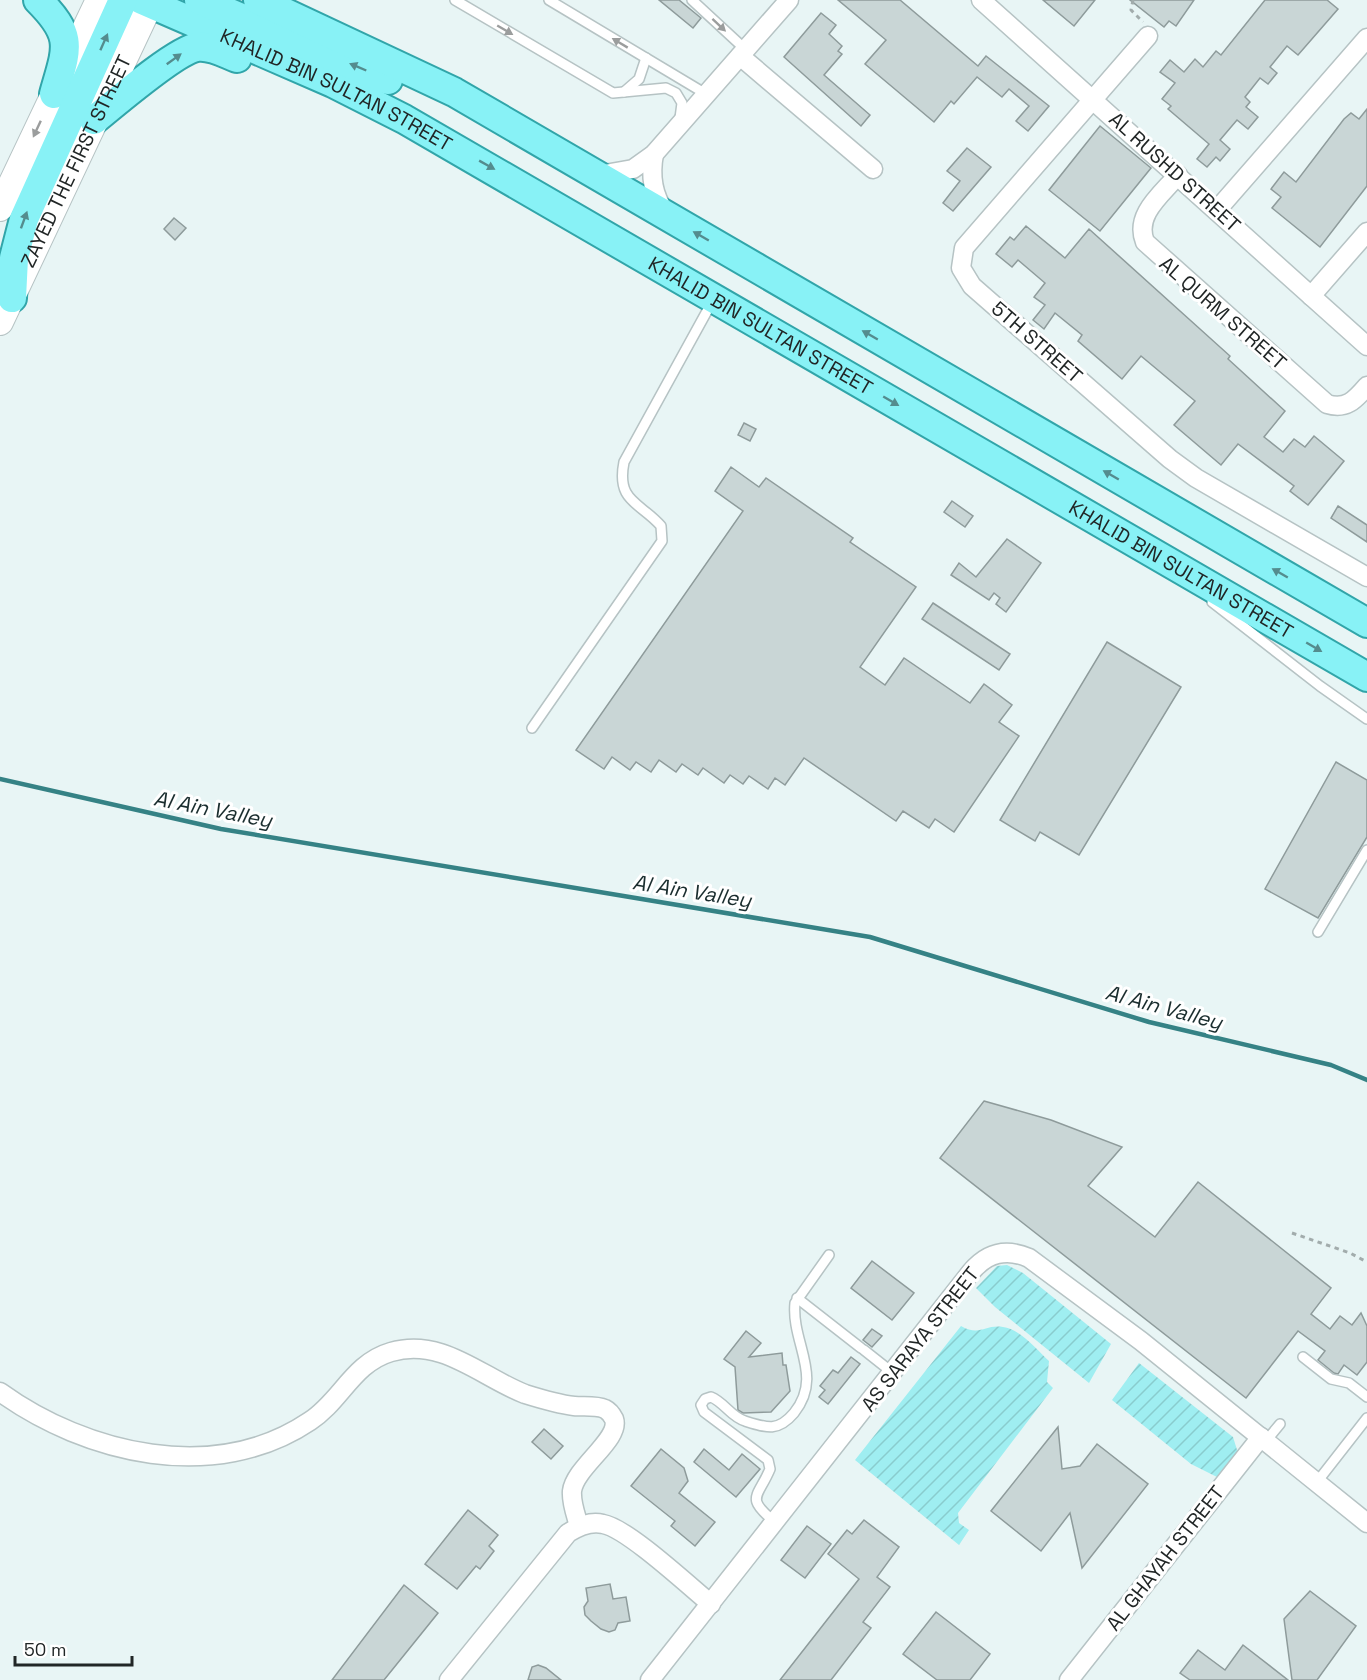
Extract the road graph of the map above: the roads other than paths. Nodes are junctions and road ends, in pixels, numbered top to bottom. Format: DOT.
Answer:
graph roads {
  1 [pos="38,0"];
  2 [pos="99,0"];
  3 [pos="199,0"];
  4 [pos="258,0"];
  5 [pos="300,0"];
  6 [pos="454,0"];
  7 [pos="549,0"];
  8 [pos="692,0"];
  9 [pos="789,0"];
  10 [pos="981,0"];
  11 [pos="143,1"];
  12 [pos="1148,36"];
  13 [pos="1367,38"];
  14 [pos="350,41"];
  15 [pos="743,53"];
  16 [pos="646,58"];
  17 [pos="333,82"];
  18 [pos="454,92"];
  19 [pos="622,93"];
  20 [pos="54,94"];
  21 [pos="706,94"];
  22 [pos="1093,100"];
  23 [pos="94,120"];
  24 [pos="677,127"];
  25 [pos="654,154"];
  26 [pos="873,169"];
  27 [pos="594,175"];
  28 [pos="1178,176"];
  29 [pos="2,202"];
  30 [pos="1217,210"];
  31 [pos="669,217"];
  32 [pos="1367,232"];
  33 [pos="1311,296"];
  34 [pos="714,297"];
  35 [pos="6,310"];
  36 [pos="1367,346"];
  37 [pos="1367,386"];
  38 [pos="1146,550"];
  39 [pos="1367,577"];
  40 [pos="1367,623"];
  41 [pos="1367,677"];
  42 [pos="1367,719"];
  43 [pos="532,728"];
  44 [pos="1367,850"];
  45 [pos="1318,932"];
  46 [pos="829,1255"];
  47 [pos="797,1298"];
  48 [pos="1303,1357"];
  49 [pos="893,1373"];
  50 [pos="0,1392"];
  51 [pos="1367,1396"];
  52 [pos="1367,1418"];
  53 [pos="1280,1424"];
  54 [pos="1264,1439"];
  55 [pos="1317,1482"];
  56 [pos="776,1523"];
  57 [pos="1367,1523"];
  58 [pos="579,1526"];
  59 [pos="711,1604"];
  60 [pos="449,1680"];
  61 [pos="650,1680"];
  62 [pos="1069,1680"];
  1 -- 20 [label="main road"];
  2 -- 20 [label="main road"];
  18 -- 3 [label="main road, one-way"];
  4 -- 14 [label="main road"];
  5 -- 14 [label="main road"];
  6 -- 19 [label="lane, one-way"];
  16 -- 7 [label="lane, one-way"];
  8 -- 15 [label="lane, one-way"];
  9 -- 15 [label="street"];
  10 -- 22 [label="street, AL RUSHD STREET"];
  11 -- 17 [label="main road, KHALID BIN SULTAN STREET"];
  11 -- 23 [label="main road, ZAYED THE FIRST STREET"];
  35 -- 11 [label="main road, one-way"];
  12 -- 22 [label="street, 5TH STREET"];
  13 -- 30 [label="street"];
  14 -- 18 [label="main road"];
  15 -- 21 [label="street"];
  15 -- 26 [label="street"];
  16 -- 19 [label="lane"];
  16 -- 21 [label="lane"];
  23 -- 17 [label="main road, one-way"];
  17 -- 34 [label="main road, KHALID BIN SULTAN STREET, one-way"];
  18 -- 27 [label="main road"];
  19 -- 24 [label="lane"];
  20 -- 29 [label="main road, one-way"];
  21 -- 24 [label="street"];
  22 -- 28 [label="street, AL RUSHD STREET"];
  22 -- 39 [label="street, 5TH STREET"];
  23 -- 35 [label="main road, ZAYED THE FIRST STREET"];
  24 -- 25 [label="street"];
  25 -- 27 [label="street"];
  25 -- 31 [label="street"];
  27 -- 31 [label="main road"];
  28 -- 30 [label="street, AL RUSHD STREET"];
  28 -- 37 [label="street, AL QURM STREET"];
  30 -- 33 [label="street, AL RUSHD STREET"];
  40 -- 31 [label="main road, one-way"];
  32 -- 33 [label="street"];
  33 -- 36 [label="street, AL RUSHD STREET"];
  34 -- 38 [label="main road, KHALID BIN SULTAN STREET, one-way"];
  34 -- 43 [label="lane"];
  38 -- 41 [label="main road, KHALID BIN SULTAN STREET, one-way"];
  38 -- 42 [label="lane"];
  44 -- 45 [label="lane"];
  46 -- 47 [label="lane"];
  47 -- 49 [label="lane"];
  47 -- 56 [label="lane"];
  48 -- 51 [label="lane"];
  49 -- 54 [label="street, AS SARAYA STREET"];
  49 -- 56 [label="street, AS SARAYA STREET"];
  50 -- 58 [label="street"];
  52 -- 55 [label="lane"];
  53 -- 54 [label="lane"];
  54 -- 55 [label="street, AS SARAYA STREET"];
  54 -- 62 [label="street, AL GHAYAH STREET"];
  55 -- 57 [label="street, AS SARAYA STREET"];
  56 -- 59 [label="street, AS SARAYA STREET"];
  58 -- 59 [label="street"];
  58 -- 60 [label="street"];
  59 -- 61 [label="street, AS SARAYA STREET"];
}
